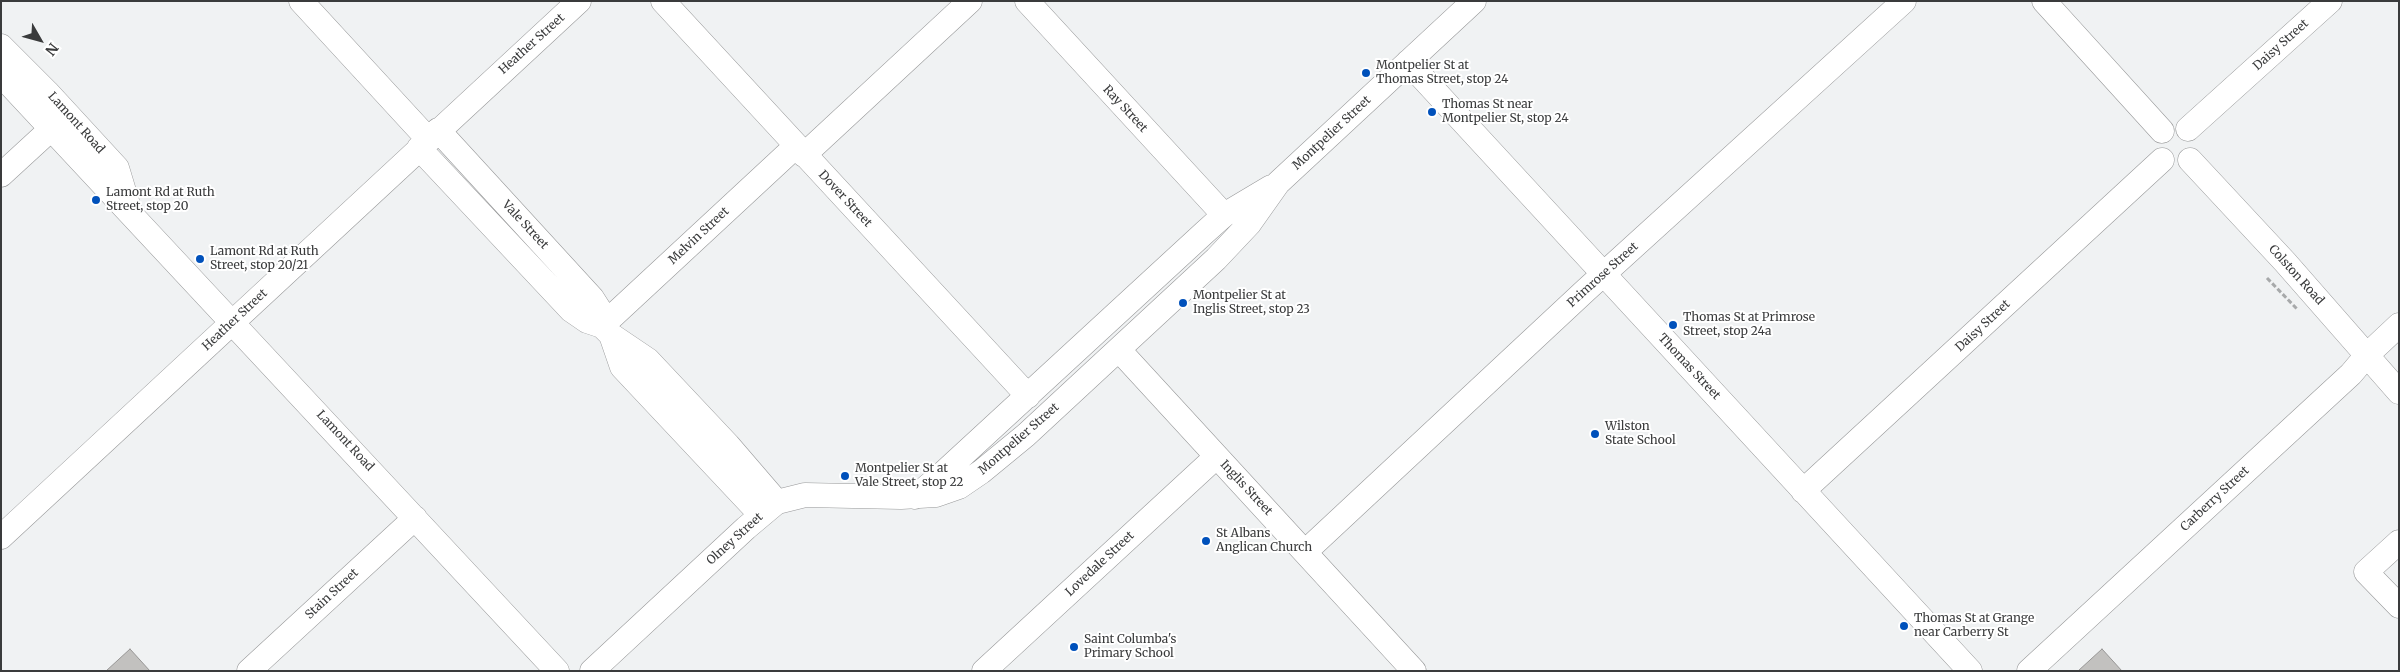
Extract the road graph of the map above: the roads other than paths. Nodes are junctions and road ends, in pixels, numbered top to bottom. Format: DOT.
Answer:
graph roads {
  1 [pos="300,1"];
  2 [pos="579,1"];
  3 [pos="663,1"];
  4 [pos="970,1"];
  5 [pos="1027,1"];
  6 [pos="1474,1"];
  7 [pos="1904,1"];
  8 [pos="2044,1"];
  9 [pos="2330,1"];
  10 [pos="1,46"];
  11 [pos="1408,62"];
  12 [pos="1,75"];
  13 [pos="2188,129"];
  14 [pos="50,130"];
  15 [pos="2162,131"];
  16 [pos="428,139"];
  17 [pos="800,150"];
  18 [pos="2162,160"];
  19 [pos="2190,160"];
  20 [pos="1,175"];
  21 [pos="1278,183"];
  22 [pos="131,213"];
  23 [pos="1224,216"];
  24 [pos="1604,274"];
  25 [pos="233,321"];
  26 [pos="2399,325"];
  27 [pos="607,330"];
  28 [pos="1119,350"];
  29 [pos="2367,355"];
  30 [pos="2399,392"];
  31 [pos="1028,396"];
  32 [pos="1216,457"];
  33 [pos="1803,491"];
  34 [pos="914,497"];
  35 [pos="769,509"];
  36 [pos="415,518"];
  37 [pos="1,537"];
  38 [pos="2399,542"];
  39 [pos="1305,552"];
  40 [pos="2399,606"];
  41 [pos="249,671"];
  42 [pos="558,671"];
  43 [pos="592,671"];
  44 [pos="984,671"];
  45 [pos="1414,671"];
  46 [pos="1970,671"];
  47 [pos="2029,671"];
  1 -- 16 [label="street, Vale Street"];
  2 -- 16 [label="street, Heather Street"];
  3 -- 17 [label="street, Dover Street"];
  4 -- 17 [label="street, Melvin Street"];
  5 -- 23 [label="street, Ray Street"];
  6 -- 11 [label="street, Montpelier Street"];
  7 -- 24 [label="street, Primrose Street"];
  8 -- 15 [label="street"];
  9 -- 13 [label="street, Daisy Street"];
  10 -- 22 [label="street, Lamont Road"];
  11 -- 21 [label="street, Montpelier Street"];
  11 -- 24 [label="street, Thomas Street"];
  12 -- 14 [label="street, Lamont Road"];
  13 -- 15 [label="street"];
  13 -- 19 [label="street"];
  14 -- 20 [label="street"];
  14 -- 22 [label="street, Lamont Road"];
  15 -- 18 [label="street"];
  16 -- 25 [label="street, Heather Street"];
  16 -- 27 [label="street, Vale Street"];
  17 -- 27 [label="street, Melvin Street"];
  17 -- 31 [label="street, Dover Street"];
  18 -- 19 [label="street"];
  18 -- 33 [label="street, Daisy Street"];
  19 -- 29 [label="street, Colston Road"];
  21 -- 23 [label="street, Montpelier Street"];
  21 -- 28 [label="street, Montpelier Street"];
  22 -- 25 [label="street, Lamont Road"];
  23 -- 31 [label="street, Montpelier Street"];
  24 -- 33 [label="street, Thomas Street"];
  24 -- 39 [label="street, Primrose Street"];
  25 -- 36 [label="street, Lamont Road"];
  25 -- 37 [label="street, Heather Street"];
  26 -- 29 [label="street, Carberry Street"];
  27 -- 35 [label="street, Vale Street"];
  28 -- 32 [label="street, Inglis Street"];
  28 -- 34 [label="street, Montpelier Street"];
  29 -- 30 [label="street, Colston Road"];
  29 -- 47 [label="street, Carberry Street"];
  31 -- 34 [label="street, Montpelier Street"];
  32 -- 39 [label="street, Inglis Street"];
  32 -- 44 [label="street, Lovedale Street"];
  33 -- 46 [label="street, Thomas Street"];
  34 -- 35 [label="street, Olney Street"];
  35 -- 43 [label="street, Olney Street"];
  36 -- 41 [label="street, Stain Street"];
  36 -- 42 [label="street, Lamont Road"];
  38 -- 40 [label="street"];
  39 -- 45 [label="street, Inglis Street"];
}
